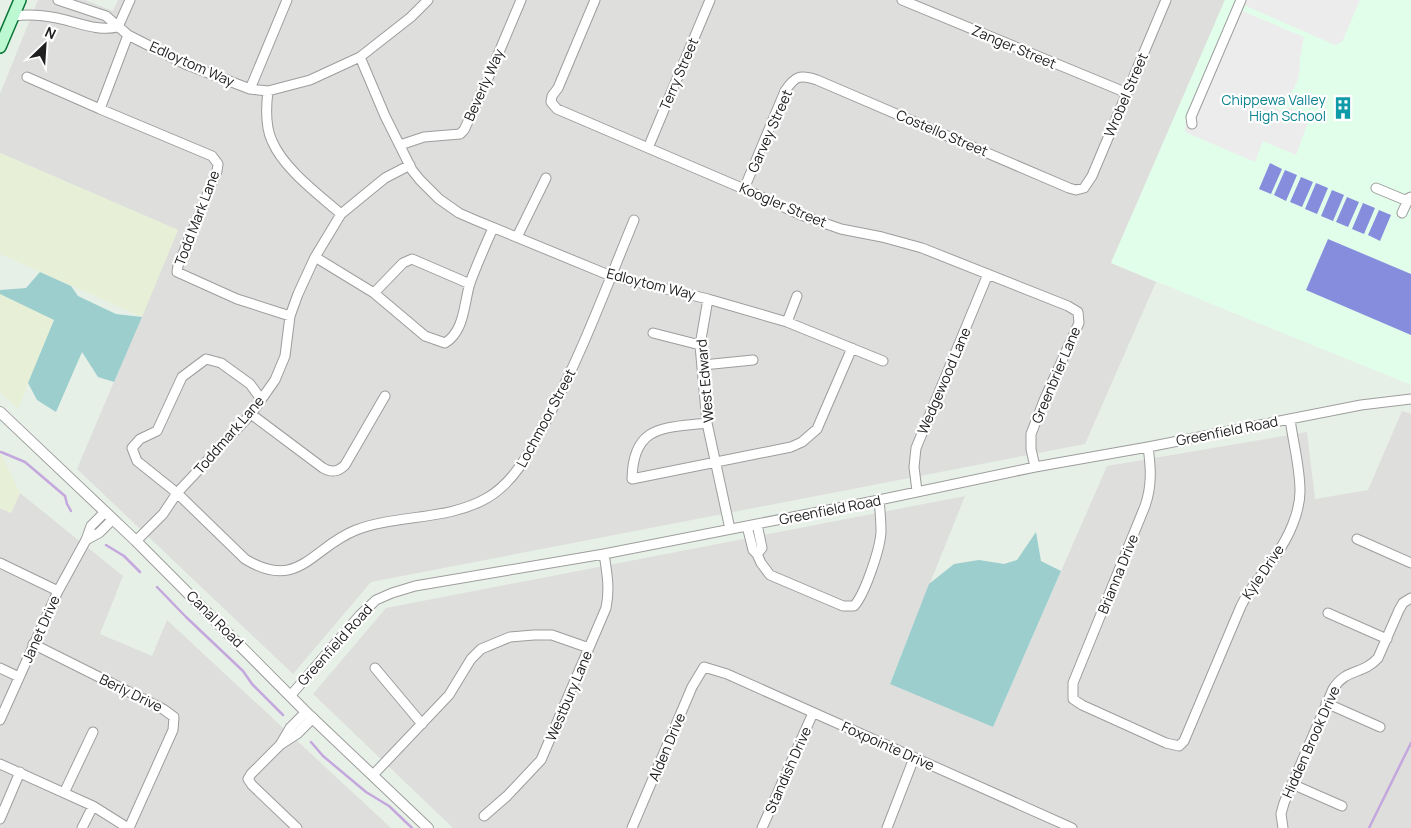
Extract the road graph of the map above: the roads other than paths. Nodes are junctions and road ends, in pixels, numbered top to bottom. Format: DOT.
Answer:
graph roads {
  1 [pos="20,0"];
  2 [pos="58,0"];
  3 [pos="130,0"];
  4 [pos="287,0"];
  5 [pos="428,0"];
  6 [pos="522,0"];
  7 [pos="595,0"];
  8 [pos="710,0"];
  9 [pos="902,0"];
  10 [pos="1166,0"];
  11 [pos="1241,0"];
  12 [pos="14,16"];
  13 [pos="118,27"];
  14 [pos="128,35"];
  15 [pos="0,47"];
  16 [pos="360,57"];
  17 [pos="799,76"];
  18 [pos="27,77"];
  19 [pos="250,89"];
  20 [pos="268,91"];
  21 [pos="1126,93"];
  22 [pos="100,110"];
  23 [pos="1192,124"];
  24 [pos="400,145"];
  25 [pos="648,148"];
  26 [pos="410,165"];
  27 [pos="546,178"];
  28 [pos="1084,188"];
  29 [pos="1376,188"];
  30 [pos="744,189"];
  31 [pos="1410,197"];
  32 [pos="1402,213"];
  33 [pos="341,214"];
  34 [pos="634,220"];
  35 [pos="492,228"];
  36 [pos="518,237"];
  37 [pos="315,257"];
  38 [pos="988,274"];
  39 [pos="611,276"];
  40 [pos="470,284"];
  41 [pos="374,293"];
  42 [pos="797,296"];
  43 [pos="708,299"];
  44 [pos="1078,312"];
  45 [pos="290,316"];
  46 [pos="787,322"];
  47 [pos="652,333"];
  48 [pos="700,345"];
  49 [pos="852,348"];
  50 [pos="753,360"];
  51 [pos="884,361"];
  52 [pos="703,365"];
  53 [pos="385,396"];
  54 [pos="261,399"];
  55 [pos="1411,399"];
  56 [pos="0,412"];
  57 [pos="251,414"];
  58 [pos="1290,418"];
  59 [pos="707,423"];
  60 [pos="1148,447"];
  61 [pos="716,463"];
  62 [pos="1035,467"];
  63 [pos="917,491"];
  64 [pos="177,493"];
  65 [pos="879,500"];
  66 [pos="105,512"];
  67 [pos="113,519"];
  68 [pos="757,524"];
  69 [pos="747,526"];
  70 [pos="730,529"];
  71 [pos="1358,539"];
  72 [pos="86,540"];
  73 [pos="136,541"];
  74 [pos="604,554"];
  75 [pos="758,554"];
  76 [pos="0,563"];
  77 [pos="1411,563"];
  78 [pos="58,591"];
  79 [pos="1411,598"];
  80 [pos="1328,613"];
  81 [pos="1387,639"];
  82 [pos="32,644"];
  83 [pos="589,648"];
  84 [pos="704,666"];
  85 [pos="0,668"];
  86 [pos="375,668"];
  87 [pos="20,677"];
  88 [pos="291,695"];
  89 [pos="1073,699"];
  90 [pos="1326,703"];
  91 [pos="813,713"];
  92 [pos="309,715"];
  93 [pos="0,720"];
  94 [pos="422,724"];
  95 [pos="1380,727"];
  96 [pos="93,732"];
  97 [pos="914,758"];
  98 [pos="0,764"];
  99 [pos="20,772"];
  100 [pos="373,775"];
  101 [pos="1292,784"];
  102 [pos="64,793"];
  103 [pos="93,806"];
  104 [pos="1342,806"];
  105 [pos="484,816"];
  106 [pos="0,819"];
  107 [pos="82,828"];
  108 [pos="128,828"];
  109 [pos="297,828"];
  110 [pos="428,828"];
  111 [pos="632,828"];
  112 [pos="762,828"];
  113 [pos="887,828"];
  114 [pos="1072,828"];
  115 [pos="1283,828"];
  1 -- 12 [label="main road"];
  2 -- 13 [label="street, Edloytom Way"];
  3 -- 13 [label="street"];
  4 -- 19 [label="street"];
  5 -- 16 [label="street"];
  6 -- 24 [label="street, Beverly Way"];
  7 -- 25 [label="street, Koogler Street"];
  8 -- 25 [label="street, Terry Street"];
  9 -- 21 [label="street, Zanger Street"];
  10 -- 21 [label="street, Wrobel Street"];
  11 -- 23 [label="street"];
  12 -- 13 [label="street"];
  12 -- 15 [label="main road"];
  13 -- 14 [label="street, Edloytom Way"];
  14 -- 19 [label="street, Edloytom Way"];
  14 -- 22 [label="street"];
  16 -- 20 [label="street"];
  16 -- 24 [label="street"];
  17 -- 28 [label="street, Costello Street"];
  17 -- 30 [label="street, Garvey Street"];
  18 -- 22 [label="street"];
  19 -- 20 [label="street, Edloytom Way"];
  20 -- 33 [label="street"];
  21 -- 28 [label="street, Wrobel Street"];
  22 -- 45 [label="street, Todd Mark Lane"];
  24 -- 26 [label="street, Edloytom Way"];
  25 -- 30 [label="street, Koogler Street"];
  26 -- 33 [label="street"];
  26 -- 35 [label="street, Edloytom Way"];
  27 -- 36 [label="street"];
  29 -- 31 [label="street"];
  30 -- 38 [label="street, Koogler Street"];
  31 -- 32 [label="street"];
  33 -- 37 [label="street"];
  34 -- 39 [label="street, Lochmoor Street"];
  35 -- 36 [label="street, Edloytom Way"];
  35 -- 40 [label="street"];
  36 -- 39 [label="street, Edloytom Way"];
  37 -- 41 [label="street"];
  37 -- 45 [label="street, Toddmark Lane"];
  38 -- 44 [label="street, Koogler Street"];
  38 -- 63 [label="street, Wedgewood Lane"];
  39 -- 43 [label="street, Edloytom Way"];
  39 -- 64 [label="street, Lochmoor Street"];
  40 -- 41 [label="street"];
  40 -- 41 [label="street"];
  42 -- 46 [label="street"];
  43 -- 46 [label="street, Edloytom Way"];
  43 -- 48 [label="street, West Edward"];
  44 -- 62 [label="street, Greenbrier Lane"];
  45 -- 54 [label="street, Toddmark Lane"];
  46 -- 49 [label="street, Edloytom Way"];
  47 -- 48 [label="street"];
  48 -- 52 [label="street, West Edward"];
  49 -- 51 [label="street, Edloytom Way"];
  49 -- 61 [label="street"];
  50 -- 52 [label="street"];
  52 -- 59 [label="street, West Edward"];
  53 -- 57 [label="street"];
  54 -- 57 [label="street, Toddmark Lane"];
  54 -- 64 [label="street"];
  55 -- 58 [label="street, Greenfield Road"];
  56 -- 66 [label="street, Canal Road"];
  57 -- 64 [label="street, Toddmark Lane"];
  58 -- 60 [label="street, Greenfield Road"];
  58 -- 89 [label="street, Kyle Drive"];
  59 -- 61 [label="street, West Edward"];
  59 -- 61 [label="street"];
  60 -- 62 [label="street, Greenfield Road"];
  60 -- 89 [label="street, Brianna Drive"];
  61 -- 70 [label="street, West Edward"];
  62 -- 63 [label="street, Greenfield Road"];
  63 -- 65 [label="street, Greenfield Road"];
  64 -- 73 [label="street, Toddmark Lane"];
  65 -- 68 [label="street, Greenfield Road"];
  65 -- 75 [label="street"];
  66 -- 67 [label="street, Canal Road"];
  66 -- 72 [label="street, Janet Drive"];
  67 -- 72 [label="street, Janet Drive"];
  67 -- 73 [label="street, Canal Road"];
  68 -- 69 [label="street, Greenfield Road"];
  68 -- 75 [label="street"];
  69 -- 70 [label="street, Greenfield Road"];
  69 -- 75 [label="street"];
  70 -- 74 [label="street, Greenfield Road"];
  71 -- 77 [label="street"];
  72 -- 78 [label="street, Janet Drive"];
  73 -- 88 [label="street, Canal Road"];
  74 -- 83 [label="street, Westbury Lane"];
  74 -- 88 [label="street, Greenfield Road"];
  76 -- 78 [label="street"];
  78 -- 82 [label="street, Janet Drive"];
  79 -- 81 [label="street, Hidden Brook Drive"];
  80 -- 81 [label="street"];
  81 -- 90 [label="street, Hidden Brook Drive"];
  82 -- 87 [label="street, Janet Drive"];
  82 -- 108 [label="street, Berly Drive"];
  83 -- 94 [label="street"];
  83 -- 105 [label="street, Westbury Lane"];
  84 -- 91 [label="street, Foxpointe Drive"];
  84 -- 111 [label="street, Alden Drive"];
  85 -- 87 [label="street"];
  86 -- 94 [label="street"];
  87 -- 93 [label="street, Janet Drive"];
  88 -- 92 [label="street, Canal Road"];
  90 -- 95 [label="street"];
  90 -- 101 [label="street, Hidden Brook Drive"];
  91 -- 97 [label="street, Foxpointe Drive"];
  91 -- 112 [label="street, Standish Drive"];
  92 -- 100 [label="street, Canal Road"];
  92 -- 109 [label="street"];
  94 -- 100 [label="street"];
  96 -- 102 [label="street"];
  97 -- 113 [label="street"];
  97 -- 114 [label="street, Foxpointe Drive"];
  98 -- 99 [label="street"];
  99 -- 102 [label="street"];
  99 -- 106 [label="street"];
  100 -- 110 [label="street, Canal Road"];
  101 -- 104 [label="street"];
  101 -- 115 [label="street, Hidden Brook Drive"];
  102 -- 103 [label="street"];
  103 -- 107 [label="street"];
  103 -- 108 [label="street"];
}
